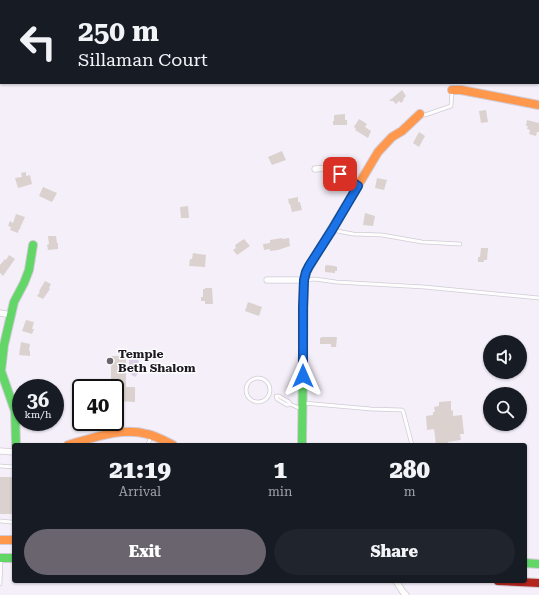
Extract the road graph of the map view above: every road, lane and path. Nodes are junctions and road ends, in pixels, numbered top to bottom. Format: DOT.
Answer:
graph roads {
  1 [pos="452,90"];
  2 [pos="539,106"];
  3 [pos="420,114"];
  4 [pos="315,169"];
  5 [pos="358,186"];
  6 [pos="332,230"];
  7 [pos="460,244"];
  8 [pos="33,245"];
  9 [pos="267,280"];
  10 [pos="304,280"];
  11 [pos="539,298"];
  12 [pos="0,313"];
  13 [pos="11,314"];
  14 [pos="270,393"];
  15 [pos="302,406"];
  16 [pos="152,435"];
  17 [pos="16,443"];
  18 [pos="76,443"];
  19 [pos="149,443"];
  20 [pos="169,443"];
  21 [pos="302,443"];
  22 [pos="411,443"];
  23 [pos="0,451"];
  24 [pos="12,452"];
  25 [pos="0,466"];
  26 [pos="12,467"];
  27 [pos="0,522"];
  28 [pos="11,522"];
  29 [pos="1,538"];
  30 [pos="12,540"];
  31 [pos="1,558"];
  32 [pos="12,558"];
  33 [pos="527,563"];
  34 [pos="539,564"];
  35 [pos="0,571"];
  36 [pos="527,582"];
  37 [pos="397,583"];
  38 [pos="539,583"];
  39 [pos="0,584"];
  40 [pos="406,595"];
  1 -- 2 [label="main road"];
  1 -- 3 [label="lane"];
  3 -- 5 [label="main road"];
  4 -- 5 [label="street"];
  5 -- 6 [label="main road"];
  6 -- 7 [label="lane"];
  6 -- 10 [label="main road"];
  8 -- 13 [label="main road"];
  9 -- 10 [label="street"];
  10 -- 11 [label="lane"];
  10 -- 15 [label="main road"];
  12 -- 13 [label="street"];
  13 -- 17 [label="main road"];
  14 -- 14 [label="lane"];
  14 -- 15 [label="lane"];
  15 -- 21 [label="main road"];
  15 -- 22 [label="lane"];
  16 -- 18 [label="main road"];
  16 -- 19 [label="lane"];
  16 -- 20 [label="main road"];
  23 -- 24 [label="street"];
  25 -- 26 [label="lane"];
  27 -- 28 [label="lane"];
  29 -- 30 [label="main road"];
  31 -- 32 [label="main road"];
  31 -- 35 [label="lane"];
  33 -- 34 [label="main road"];
  35 -- 39 [label="lane"];
  36 -- 38 [label="main road"];
  37 -- 40 [label="street"];
}
